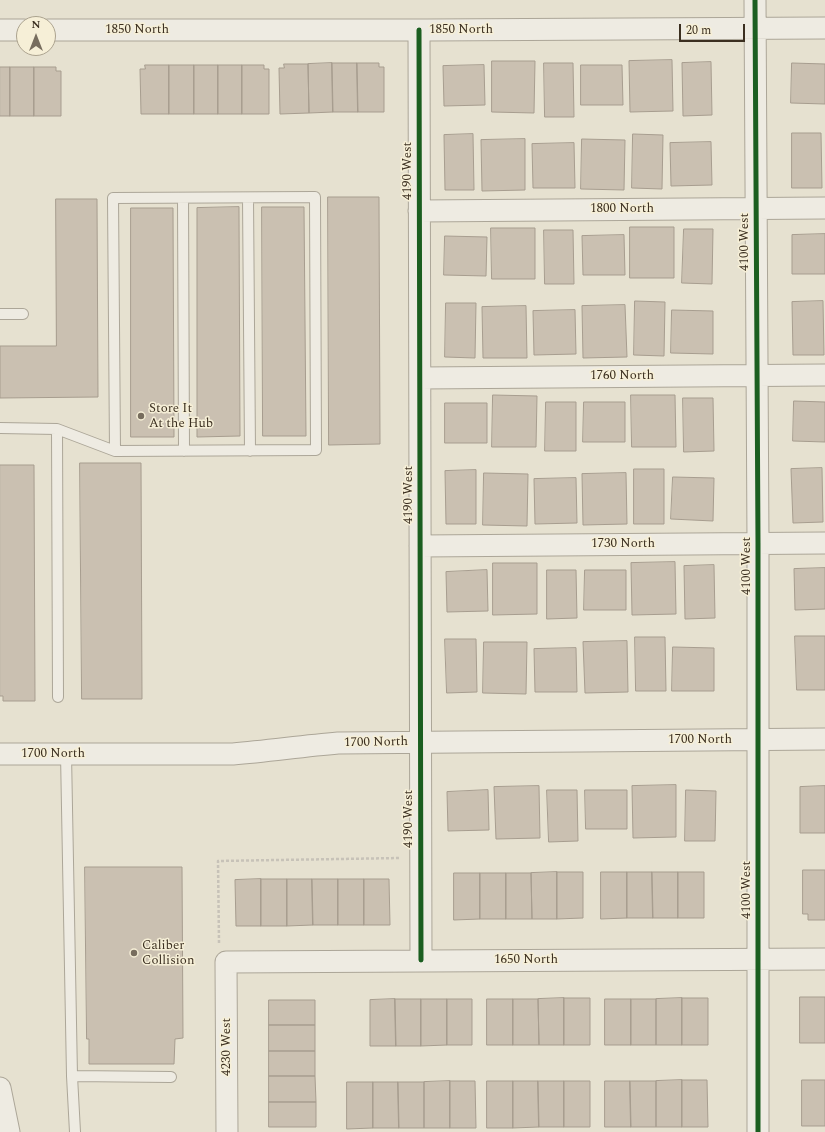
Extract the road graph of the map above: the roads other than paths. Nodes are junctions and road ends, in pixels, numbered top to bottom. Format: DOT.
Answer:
graph roads {
  1 [pos="754,0"];
  2 [pos="825,28"];
  3 [pos="755,29"];
  4 [pos="0,30"];
  5 [pos="16,30"];
  6 [pos="56,30"];
  7 [pos="419,30"];
  8 [pos="183,198"];
  9 [pos="248,198"];
  10 [pos="756,208"];
  11 [pos="825,208"];
  12 [pos="420,210"];
  13 [pos="0,314"];
  14 [pos="23,314"];
  15 [pos="756,375"];
  16 [pos="825,375"];
  17 [pos="420,378"];
  18 [pos="0,428"];
  19 [pos="57,429"];
  20 [pos="115,451"];
  21 [pos="184,451"];
  22 [pos="250,451"];
  23 [pos="825,543"];
  24 [pos="758,544"];
  25 [pos="420,546"];
  26 [pos="58,697"];
  27 [pos="825,739"];
  28 [pos="758,740"];
  29 [pos="420,742"];
  30 [pos="0,754"];
  31 [pos="66,754"];
  32 [pos="223,954"];
  33 [pos="825,958"];
  34 [pos="758,959"];
  35 [pos="421,960"];
  36 [pos="72,1076"];
  37 [pos="171,1077"];
  38 [pos="0,1088"];
  39 [pos="9,1132"];
  40 [pos="75,1132"];
  41 [pos="227,1132"];
  42 [pos="758,1132"];
  1 -- 3 [label="street, 4100 West"];
  2 -- 3 [label="street, 1850 North"];
  3 -- 7 [label="street, 1850 North"];
  3 -- 10 [label="street, 4100 West"];
  4 -- 5 [label="street"];
  6 -- 7 [label="street, 1850 North"];
  7 -- 12 [label="street, 4190 West"];
  8 -- 9 [label="lane"];
  8 -- 20 [label="lane"];
  8 -- 21 [label="lane"];
  9 -- 22 [label="lane"];
  9 -- 22 [label="lane"];
  10 -- 11 [label="street, 1800 North"];
  10 -- 12 [label="street, 1800 North"];
  10 -- 15 [label="street, 4100 West"];
  12 -- 17 [label="street, 4190 West"];
  13 -- 14 [label="lane"];
  15 -- 16 [label="street, 1760 North"];
  15 -- 17 [label="street, 1760 North"];
  15 -- 24 [label="street, 4100 West"];
  17 -- 25 [label="street, 4190 West"];
  18 -- 19 [label="lane"];
  19 -- 20 [label="lane"];
  19 -- 26 [label="lane"];
  20 -- 21 [label="lane"];
  21 -- 22 [label="lane"];
  23 -- 24 [label="street, 1730 North"];
  24 -- 25 [label="street, 1730 North"];
  24 -- 28 [label="street, 4100 West"];
  25 -- 29 [label="street, 4190 West"];
  27 -- 28 [label="street, 1700 North"];
  28 -- 29 [label="street, 1700 North"];
  28 -- 34 [label="street, 4100 West"];
  29 -- 31 [label="street, 1700 North"];
  29 -- 35 [label="street, 4190 West"];
  30 -- 31 [label="street, 1700 North"];
  31 -- 36 [label="lane"];
  32 -- 35 [label="street, 1650 North"];
  32 -- 41 [label="street, 4230 West"];
  33 -- 34 [label="street, 1650 North"];
  34 -- 35 [label="street, 1650 North"];
  34 -- 42 [label="street, 4100 West"];
  36 -- 37 [label="lane"];
  36 -- 40 [label="lane"];
  38 -- 39 [label="street"];
}
